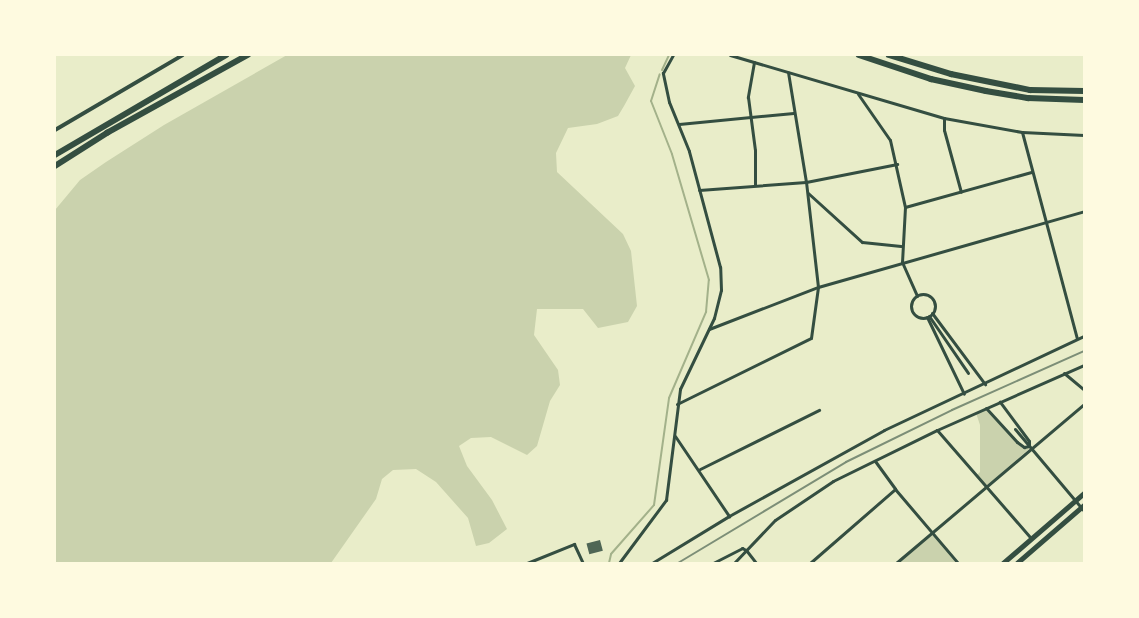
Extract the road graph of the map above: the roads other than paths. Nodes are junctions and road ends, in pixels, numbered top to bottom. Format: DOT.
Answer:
graph roads {
  1 [pos="183,55"];
  2 [pos="226,55"];
  3 [pos="248,55"];
  4 [pos="673,55"];
  5 [pos="730,55"];
  6 [pos="859,55"];
  7 [pos="889,55"];
  8 [pos="754,62"];
  9 [pos="788,72"];
  10 [pos="1084,91"];
  11 [pos="858,94"];
  12 [pos="1084,100"];
  13 [pos="793,113"];
  14 [pos="749,118"];
  15 [pos="944,118"];
  16 [pos="679,124"];
  17 [pos="55,130"];
  18 [pos="1022,132"];
  19 [pos="1084,135"];
  20 [pos="55,155"];
  21 [pos="897,164"];
  22 [pos="55,166"];
  23 [pos="1031,172"];
  24 [pos="806,182"];
  25 [pos="755,185"];
  26 [pos="699,190"];
  27 [pos="961,192"];
  28 [pos="808,193"];
  29 [pos="905,207"];
  30 [pos="1084,211"];
  31 [pos="1045,221"];
  32 [pos="901,246"];
  33 [pos="902,262"];
  34 [pos="818,287"];
  35 [pos="917,296"];
  36 [pos="929,315"];
  37 [pos="709,329"];
  38 [pos="1084,336"];
  39 [pos="1077,338"];
  40 [pos="1084,364"];
  41 [pos="968,373"];
  42 [pos="1064,373"];
  43 [pos="985,384"];
  44 [pos="1084,390"];
  45 [pos="964,394"];
  46 [pos="1000,402"];
  47 [pos="678,404"];
  48 [pos="1084,404"];
  49 [pos="986,408"];
  50 [pos="819,410"];
  51 [pos="1014,429"];
  52 [pos="937,430"];
  53 [pos="675,436"];
  54 [pos="1030,447"];
  55 [pos="875,460"];
  56 [pos="700,470"];
  57 [pos="985,487"];
  58 [pos="895,490"];
  59 [pos="1084,493"];
  60 [pos="1075,500"];
  61 [pos="1083,508"];
  62 [pos="729,516"];
  63 [pos="932,533"];
  64 [pos="1031,538"];
  65 [pos="746,550"];
  66 [pos="527,563"];
  67 [pos="583,563"];
  68 [pos="619,563"];
  69 [pos="652,563"];
  70 [pos="713,563"];
  71 [pos="734,563"];
  72 [pos="756,563"];
  73 [pos="810,563"];
  74 [pos="896,563"];
  75 [pos="958,563"];
  76 [pos="1002,563"];
  77 [pos="1017,563"];
  1 -- 17 [label="main road"];
  2 -- 20 [label="highway"];
  3 -- 22 [label="highway"];
  4 -- 16 [label="street"];
  5 -- 8 [label="street"];
  6 -- 12 [label="highway"];
  7 -- 10 [label="highway"];
  8 -- 9 [label="street"];
  8 -- 14 [label="street"];
  9 -- 11 [label="street"];
  9 -- 13 [label="street"];
  11 -- 15 [label="street"];
  11 -- 21 [label="street"];
  13 -- 14 [label="street"];
  13 -- 24 [label="street"];
  14 -- 16 [label="street"];
  14 -- 25 [label="street"];
  15 -- 18 [label="street"];
  15 -- 27 [label="street"];
  16 -- 26 [label="street"];
  18 -- 19 [label="street"];
  18 -- 23 [label="street"];
  21 -- 24 [label="street"];
  21 -- 29 [label="street"];
  23 -- 27 [label="street"];
  23 -- 31 [label="street"];
  24 -- 25 [label="street"];
  24 -- 28 [label="street"];
  25 -- 26 [label="street"];
  26 -- 37 [label="street"];
  27 -- 29 [label="street"];
  28 -- 32 [label="street"];
  28 -- 34 [label="street"];
  29 -- 32 [label="street"];
  30 -- 31 [label="street"];
  31 -- 33 [label="street"];
  31 -- 39 [label="street"];
  32 -- 33 [label="street"];
  33 -- 34 [label="street"];
  33 -- 35 [label="street"];
  34 -- 37 [label="street"];
  34 -- 47 [label="street"];
  35 -- 36 [label="street"];
  35 -- 36 [label="street"];
  36 -- 41 [label="street"];
  36 -- 43 [label="street"];
  36 -- 45 [label="street"];
  37 -- 47 [label="street"];
  38 -- 39 [label="street"];
  39 -- 43 [label="street"];
  40 -- 42 [label="street"];
  42 -- 44 [label="street"];
  42 -- 46 [label="street"];
  43 -- 45 [label="street"];
  45 -- 62 [label="street"];
  46 -- 49 [label="street"];
  46 -- 54 [label="street"];
  47 -- 53 [label="street"];
  48 -- 54 [label="street"];
  49 -- 52 [label="street"];
  49 -- 54 [label="street"];
  50 -- 56 [label="street"];
  51 -- 54 [label="street"];
  52 -- 55 [label="street"];
  52 -- 57 [label="street"];
  53 -- 56 [label="street"];
  53 -- 68 [label="street"];
  54 -- 57 [label="street"];
  54 -- 60 [label="street"];
  55 -- 58 [label="street"];
  55 -- 65 [label="street"];
  56 -- 62 [label="street"];
  57 -- 63 [label="street"];
  57 -- 64 [label="street"];
  58 -- 63 [label="street"];
  58 -- 73 [label="street"];
  59 -- 60 [label="main road"];
  60 -- 61 [label="street"];
  60 -- 64 [label="main road"];
  61 -- 77 [label="main road"];
  62 -- 69 [label="street"];
  63 -- 74 [label="street"];
  63 -- 75 [label="street"];
  64 -- 76 [label="main road"];
  65 -- 70 [label="street"];
  65 -- 71 [label="street"];
  65 -- 72 [label="street"];
  66 -- 67 [label="street"];
}
